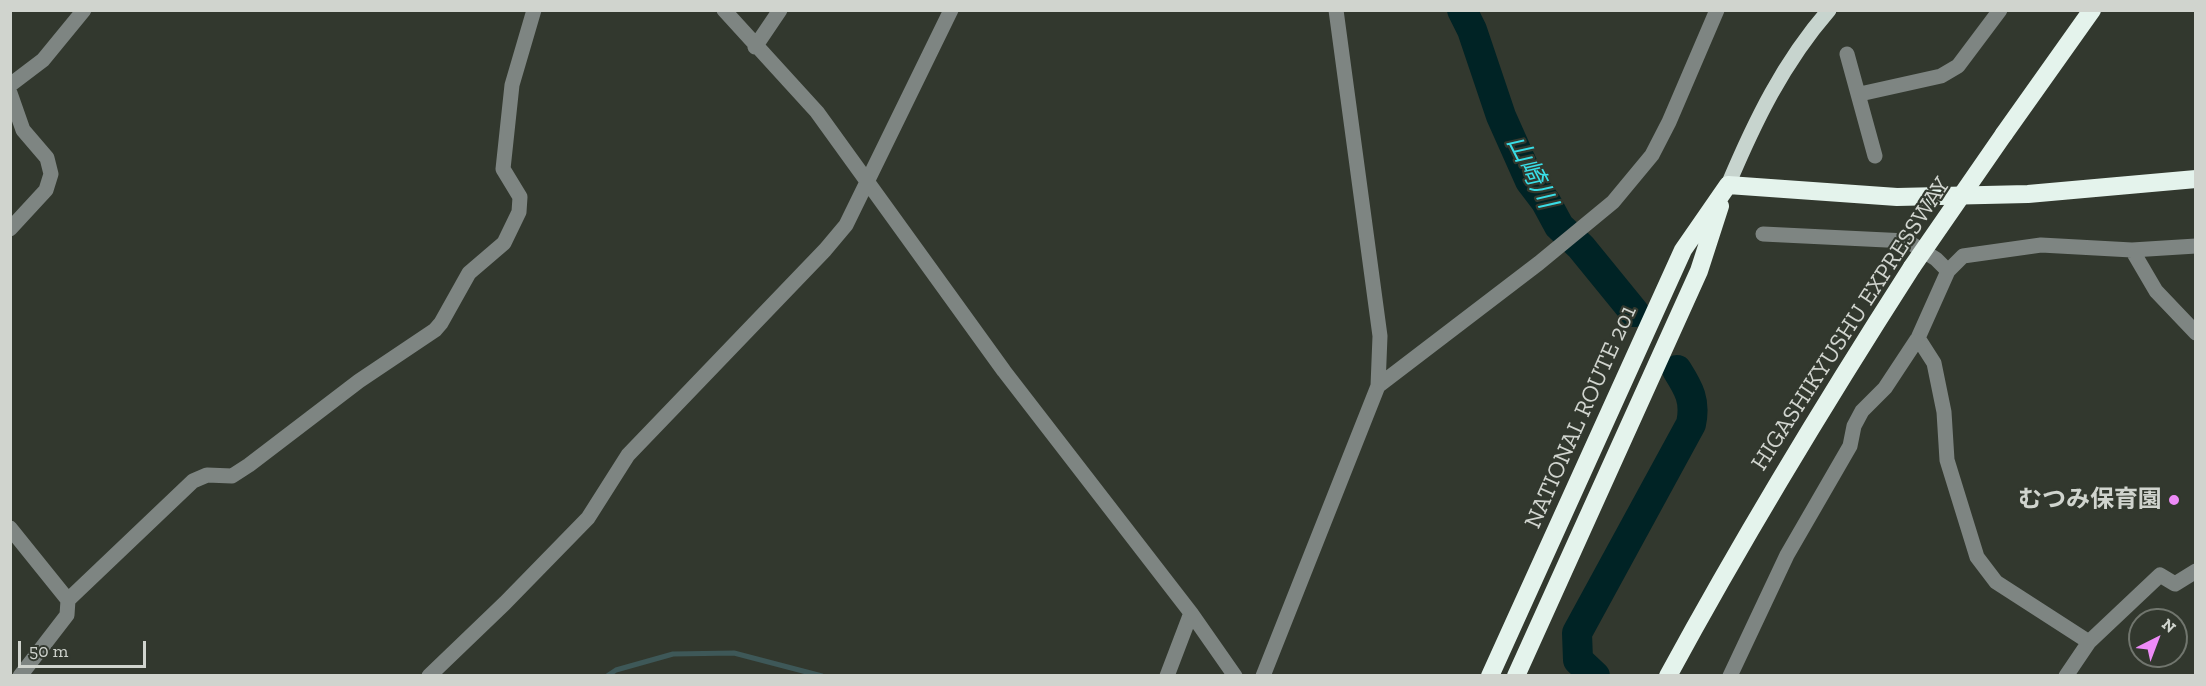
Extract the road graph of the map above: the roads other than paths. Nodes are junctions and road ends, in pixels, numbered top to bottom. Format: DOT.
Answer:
graph roads {
  1 [pos="84,10"];
  2 [pos="534,10"];
  3 [pos="724,10"];
  4 [pos="780,10"];
  5 [pos="951,10"];
  6 [pos="1336,10"];
  7 [pos="1717,10"];
  8 [pos="1829,10"];
  9 [pos="2000,10"];
  10 [pos="2092,10"];
  11 [pos="755,47"];
  12 [pos="1847,54"];
  13 [pos="10,85"];
  14 [pos="10,93"];
  15 [pos="1860,94"];
  16 [pos="1875,156"];
  17 [pos="2196,179"];
  18 [pos="869,181"];
  19 [pos="1728,185"];
  20 [pos="10,229"];
  21 [pos="1763,234"];
  22 [pos="2196,246"];
  23 [pos="2132,250"];
  24 [pos="1948,271"];
  25 [pos="2196,333"];
  26 [pos="1917,338"];
  27 [pos="1378,386"];
  28 [pos="10,528"];
  29 [pos="2196,571"];
  30 [pos="68,600"];
  31 [pos="1191,613"];
  32 [pos="2089,642"];
  33 [pos="20,675"];
  34 [pos="429,675"];
  35 [pos="1167,675"];
  36 [pos="1235,675"];
  37 [pos="1263,675"];
  38 [pos="1490,675"];
  39 [pos="1516,675"];
  40 [pos="1668,675"];
  41 [pos="1730,675"];
  42 [pos="2066,675"];
  1 -- 13 [label="street"];
  2 -- 30 [label="street"];
  3 -- 11 [label="street"];
  4 -- 11 [label="street"];
  5 -- 18 [label="street"];
  6 -- 27 [label="street"];
  7 -- 27 [label="street"];
  8 -- 19 [label="main road"];
  9 -- 15 [label="street"];
  10 -- 40 [label="highway, HIGASHIKYUSHU EXPRESSWAY, bridge"];
  11 -- 18 [label="street"];
  12 -- 15 [label="street"];
  14 -- 20 [label="street"];
  15 -- 16 [label="street"];
  17 -- 19 [label="highway"];
  18 -- 31 [label="street"];
  18 -- 34 [label="street"];
  19 -- 38 [label="highway, NATIONAL ROUTE 201"];
  19 -- 39 [label="highway, NATIONAL ROUTE 201"];
  21 -- 24 [label="street"];
  22 -- 23 [label="street"];
  23 -- 24 [label="street"];
  23 -- 25 [label="street"];
  24 -- 26 [label="street"];
  26 -- 32 [label="street"];
  26 -- 41 [label="street"];
  27 -- 37 [label="street"];
  28 -- 30 [label="street"];
  29 -- 32 [label="street"];
  30 -- 33 [label="street"];
  31 -- 35 [label="street"];
  31 -- 36 [label="street"];
  32 -- 42 [label="street"];
}
